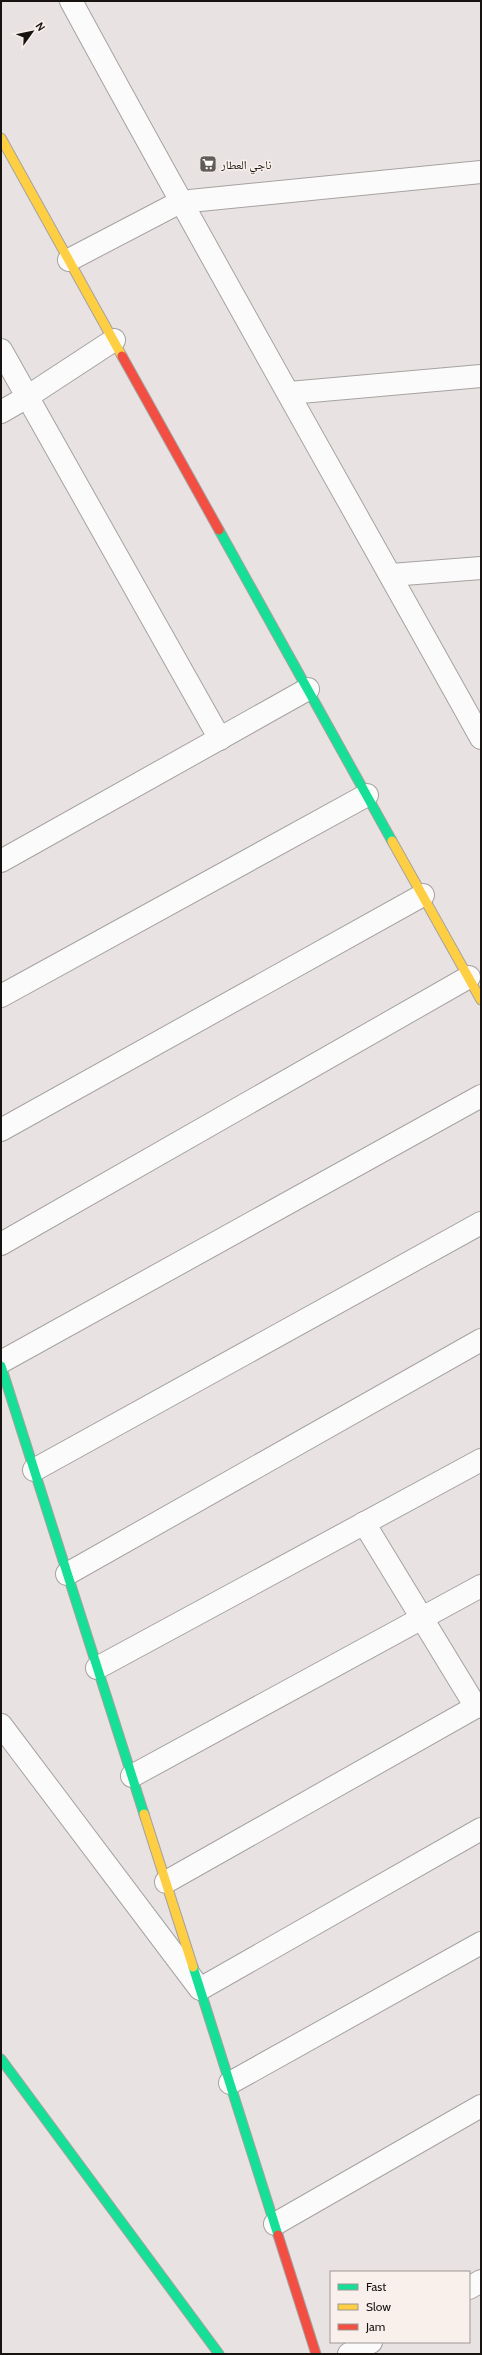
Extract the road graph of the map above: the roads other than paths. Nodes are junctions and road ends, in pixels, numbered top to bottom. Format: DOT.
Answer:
graph roads {
  1 [pos="71,1"];
  2 [pos="1,138"];
  3 [pos="481,172"];
  4 [pos="180,202"];
  5 [pos="69,260"];
  6 [pos="114,340"];
  7 [pos="1,350"];
  8 [pos="481,376"];
  9 [pos="289,393"];
  10 [pos="27,397"];
  11 [pos="1,412"];
  12 [pos="481,568"];
  13 [pos="391,575"];
  14 [pos="308,689"];
  15 [pos="481,738"];
  16 [pos="220,739"];
  17 [pos="367,795"];
  18 [pos="1,862"];
  19 [pos="423,895"];
  20 [pos="469,978"];
  21 [pos="1,996"];
  22 [pos="481,1000"];
  23 [pos="481,1096"];
  24 [pos="1,1130"];
  25 [pos="481,1223"];
  26 [pos="1,1244"];
  27 [pos="481,1340"];
  28 [pos="1,1362"];
  29 [pos="1,1366"];
  30 [pos="481,1460"];
  31 [pos="34,1470"];
  32 [pos="364,1523"];
  33 [pos="67,1574"];
  34 [pos="481,1586"];
  35 [pos="421,1618"];
  36 [pos="97,1668"];
  37 [pos="479,1706"];
  38 [pos="1,1725"];
  39 [pos="132,1776"];
  40 [pos="481,1829"];
  41 [pos="166,1882"];
  42 [pos="481,1943"];
  43 [pos="200,1988"];
  44 [pos="1,2059"];
  45 [pos="230,2083"];
  46 [pos="481,2106"];
  47 [pos="275,2224"];
  48 [pos="481,2281"];
  49 [pos="470,2287"];
  50 [pos="369,2343"];
  51 [pos="218,2354"];
  52 [pos="316,2354"];
  53 [pos="349,2354"];
  1 -- 4 [label="street"];
  2 -- 5 [label="street"];
  3 -- 4 [label="street"];
  4 -- 5 [label="street"];
  4 -- 9 [label="street"];
  5 -- 6 [label="street"];
  6 -- 10 [label="street"];
  6 -- 14 [label="street"];
  7 -- 10 [label="street"];
  8 -- 9 [label="street"];
  9 -- 13 [label="street"];
  10 -- 11 [label="street"];
  10 -- 16 [label="street"];
  12 -- 13 [label="street"];
  13 -- 15 [label="street"];
  14 -- 16 [label="street"];
  14 -- 17 [label="street"];
  16 -- 18 [label="street"];
  17 -- 19 [label="street"];
  17 -- 21 [label="street"];
  19 -- 20 [label="street"];
  19 -- 24 [label="street"];
  20 -- 22 [label="street"];
  20 -- 26 [label="street"];
  23 -- 28 [label="street"];
  25 -- 31 [label="street"];
  27 -- 33 [label="street"];
  29 -- 31 [label="street"];
  30 -- 32 [label="street"];
  31 -- 33 [label="street"];
  32 -- 35 [label="street"];
  32 -- 36 [label="street"];
  33 -- 36 [label="street"];
  34 -- 35 [label="street"];
  35 -- 37 [label="street"];
  35 -- 39 [label="street"];
  36 -- 39 [label="street"];
  37 -- 41 [label="street"];
  38 -- 43 [label="street"];
  39 -- 41 [label="street"];
  40 -- 43 [label="street"];
  41 -- 43 [label="street"];
  42 -- 45 [label="street"];
  43 -- 45 [label="street"];
  44 -- 51 [label="street"];
  45 -- 47 [label="street"];
  46 -- 47 [label="street"];
  47 -- 52 [label="street"];
  48 -- 49 [label="street"];
  50 -- 53 [label="street"];
}
